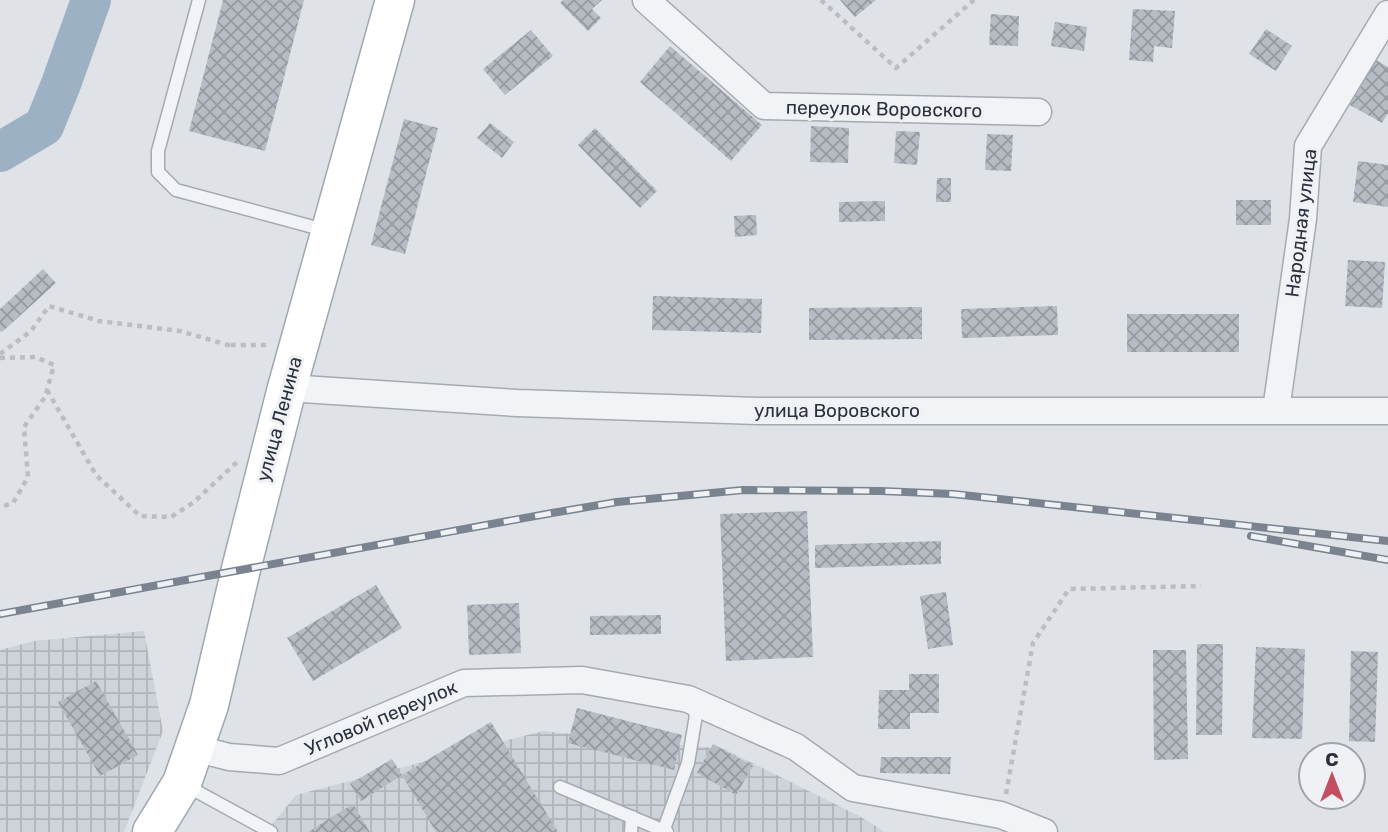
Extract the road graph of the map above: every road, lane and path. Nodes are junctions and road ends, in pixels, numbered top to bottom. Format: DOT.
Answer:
graph roads {
  1 [pos="199,0"];
  2 [pos="395,0"];
  3 [pos="646,0"];
  4 [pos="821,0"];
  5 [pos="974,0"];
  6 [pos="1388,14"];
  7 [pos="1038,112"];
  8 [pos="329,231"];
  9 [pos="299,345"];
  10 [pos="0,356"];
  11 [pos="287,388"];
  12 [pos="47,390"];
  13 [pos="1276,410"];
  14 [pos="1388,411"];
  15 [pos="241,458"];
  16 [pos="0,507"];
  17 [pos="1201,586"];
  18 [pos="688,699"];
  19 [pos="188,766"];
  20 [pos="560,787"];
  21 [pos="1001,815"];
  22 [pos="632,817"];
  23 [pos="666,830"];
  24 [pos="152,832"];
  25 [pos="271,832"];
  26 [pos="631,832"];
  27 [pos="1044,832"];
  1 -- 8 [label="lane"];
  2 -- 8 [label="main road, улица Ленина"];
  3 -- 7 [label="street, переулок Воровского"];
  4 -- 5 [label="path"];
  6 -- 13 [label="street, Народная улица"];
  8 -- 9 [label="main road, улица Ленина"];
  9 -- 10 [label="path"];
  9 -- 11 [label="main road, улица Ленина"];
  10 -- 12 [label="path"];
  11 -- 13 [label="street, улица Воровского"];
  11 -- 19 [label="main road, улица Ленина"];
  12 -- 15 [label="path"];
  12 -- 16 [label="path"];
  13 -- 14 [label="street, улица Воровского"];
  17 -- 21 [label="path"];
  18 -- 19 [label="street, Угловой переулок"];
  18 -- 21 [label="street, Угловой переулок"];
  18 -- 23 [label="lane"];
  19 -- 24 [label="main road, улица Ленина"];
  19 -- 25 [label="lane"];
  20 -- 22 [label="lane"];
  21 -- 27 [label="street, Угловой переулок"];
  22 -- 23 [label="lane"];
  22 -- 26 [label="lane"];
}
